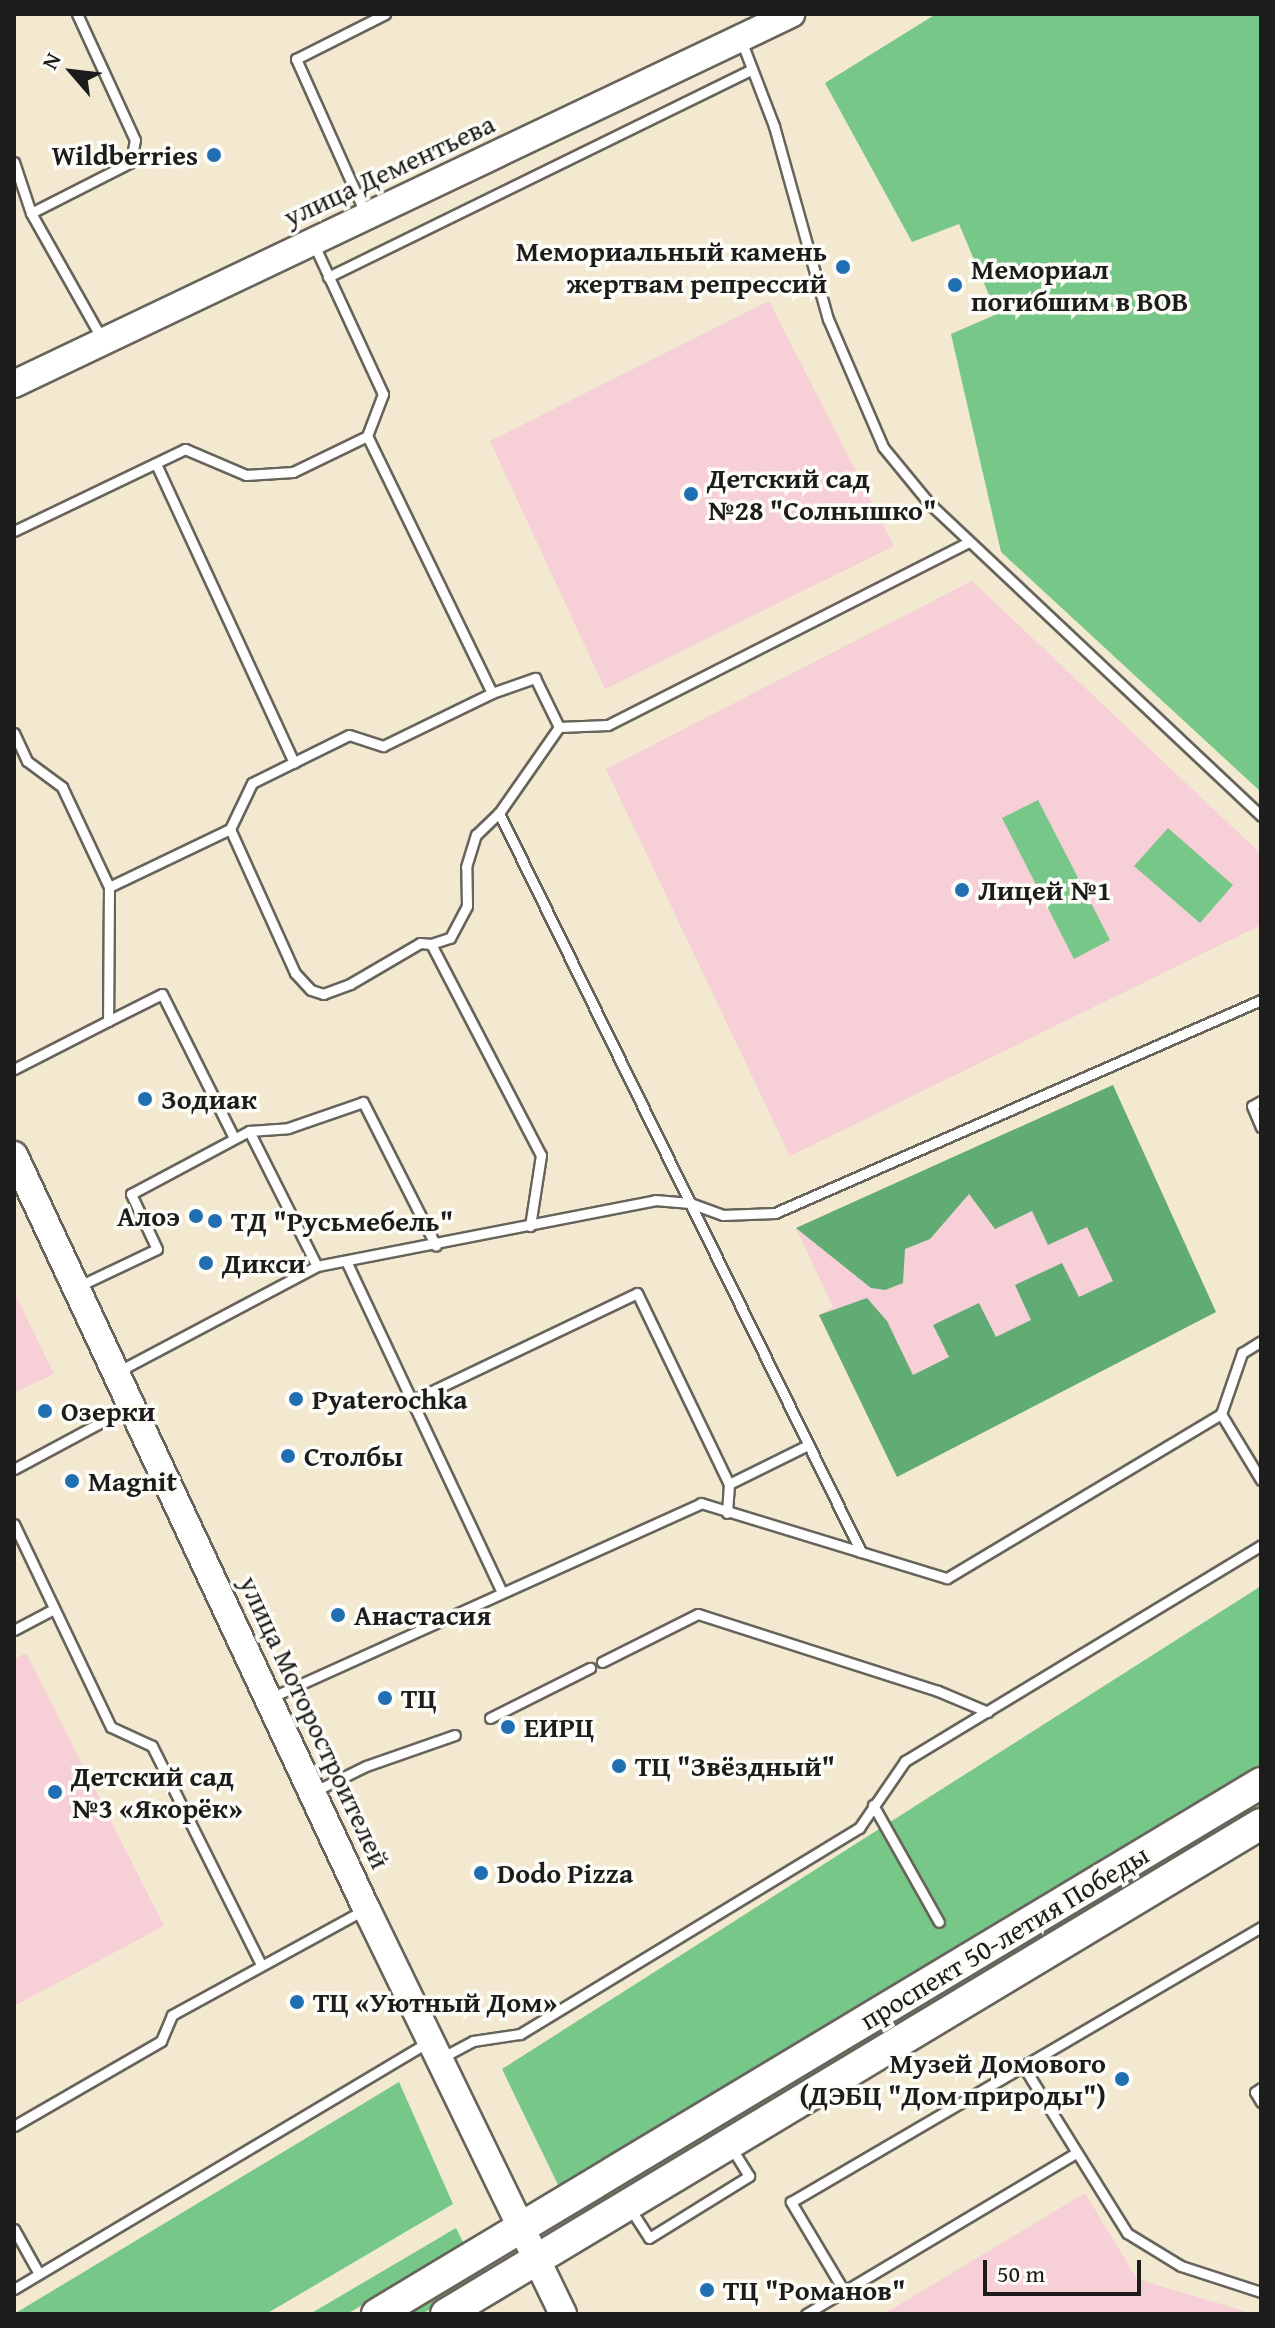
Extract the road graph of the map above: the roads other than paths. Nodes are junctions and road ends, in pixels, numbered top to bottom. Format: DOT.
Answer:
graph roads {
  1 [pos="77,14"];
  2 [pos="385,14"];
  3 [pos="791,14"];
  4 [pos="741,38"];
  5 [pos="752,69"];
  6 [pos="14,162"];
  7 [pos="31,213"];
  8 [pos="366,216"];
  9 [pos="312,241"];
  10 [pos="328,277"];
  11 [pos="103,342"];
  12 [pos="14,384"];
  13 [pos="367,436"];
  14 [pos="156,464"];
  15 [pos="14,531"];
  16 [pos="969,542"];
  17 [pos="492,693"];
  18 [pos="559,727"];
  19 [pos="14,733"];
  20 [pos="294,763"];
  21 [pos="499,813"];
  22 [pos="1261,816"];
  23 [pos="230,829"];
  24 [pos="109,887"];
  25 [pos="431,944"];
  26 [pos="1261,1000"];
  27 [pos="108,1021"];
  28 [pos="14,1069"];
  29 [pos="1261,1101"];
  30 [pos="1261,1127"];
  31 [pos="249,1131"];
  32 [pos="234,1138"];
  33 [pos="14,1155"];
  34 [pos="690,1203"];
  35 [pos="530,1226"];
  36 [pos="436,1246"];
  37 [pos="347,1263"];
  38 [pos="317,1266"];
  39 [pos="77,1287"];
  40 [pos="1261,1341"];
  41 [pos="117,1372"];
  42 [pos="411,1401"];
  43 [pos="131,1406"];
  44 [pos="1221,1414"];
  45 [pos="808,1445"];
  46 [pos="14,1469"];
  47 [pos="1261,1480"];
  48 [pos="729,1484"];
  49 [pos="727,1513"];
  50 [pos="14,1524"];
  51 [pos="1261,1545"];
  52 [pos="861,1552"];
  53 [pos="501,1590"];
  54 [pos="54,1609"];
  55 [pos="14,1630"];
  56 [pos="602,1662"];
  57 [pos="590,1668"];
  58 [pos="269,1699"];
  59 [pos="988,1712"];
  60 [pos="490,1718"];
  61 [pos="455,1735"];
  62 [pos="1261,1783"];
  63 [pos="312,1793"];
  64 [pos="873,1805"];
  65 [pos="1261,1824"];
  66 [pos="366,1908"];
  67 [pos="939,1922"];
  68 [pos="1261,1927"];
  69 [pos="261,1965"];
  70 [pos="436,2050"];
  71 [pos="1025,2069"];
  72 [pos="1261,2088"];
  73 [pos="1261,2102"];
  74 [pos="14,2126"];
  75 [pos="729,2143"];
  76 [pos="1076,2153"];
  77 [pos="626,2204"];
  78 [pos="521,2228"];
  79 [pos="14,2229"];
  80 [pos="536,2260"];
  81 [pos="39,2274"];
  82 [pos="14,2289"];
  83 [pos="844,2291"];
  84 [pos="1261,2292"];
  85 [pos="377,2314"];
  86 [pos="446,2314"];
  87 [pos="563,2314"];
  88 [pos="806,2314"];
  1 -- 7 [label="lane"];
  2 -- 8 [label="lane"];
  3 -- 4 [label="street, улица Дементьева"];
  4 -- 5 [label="lane"];
  4 -- 8 [label="street, улица Дементьева"];
  5 -- 10 [label="lane"];
  5 -- 16 [label="lane"];
  6 -- 7 [label="lane"];
  7 -- 11 [label="lane"];
  8 -- 9 [label="street, улица Дементьева"];
  9 -- 10 [label="lane"];
  9 -- 11 [label="street, улица Дементьева"];
  10 -- 13 [label="lane"];
  11 -- 12 [label="street, улица Дементьева"];
  13 -- 14 [label="lane"];
  13 -- 17 [label="lane"];
  14 -- 15 [label="lane"];
  14 -- 20 [label="lane"];
  16 -- 18 [label="lane"];
  16 -- 22 [label="lane"];
  17 -- 18 [label="lane"];
  17 -- 20 [label="lane"];
  18 -- 21 [label="lane"];
  19 -- 24 [label="lane"];
  20 -- 23 [label="lane"];
  21 -- 25 [label="lane"];
  21 -- 34 [label="lane"];
  23 -- 24 [label="lane"];
  23 -- 25 [label="lane"];
  24 -- 27 [label="lane"];
  25 -- 35 [label="lane"];
  26 -- 34 [label="lane"];
  27 -- 28 [label="lane"];
  27 -- 32 [label="lane"];
  29 -- 30 [label="lane"];
  31 -- 32 [label="lane"];
  31 -- 36 [label="lane"];
  31 -- 38 [label="lane"];
  32 -- 39 [label="lane"];
  33 -- 39 [label="street, улица Моторостроителей"];
  34 -- 35 [label="lane"];
  34 -- 45 [label="lane"];
  35 -- 36 [label="lane"];
  36 -- 37 [label="lane"];
  37 -- 38 [label="lane"];
  37 -- 42 [label="lane"];
  38 -- 41 [label="lane"];
  39 -- 41 [label="street, улица Моторостроителей"];
  40 -- 44 [label="lane"];
  41 -- 43 [label="street, улица Моторостроителей"];
  42 -- 48 [label="lane"];
  42 -- 53 [label="lane"];
  43 -- 46 [label="lane"];
  43 -- 58 [label="street, улица Моторостроителей"];
  44 -- 47 [label="lane"];
  44 -- 52 [label="lane"];
  45 -- 48 [label="lane"];
  45 -- 52 [label="lane"];
  48 -- 49 [label="lane"];
  49 -- 52 [label="lane"];
  49 -- 53 [label="lane"];
  50 -- 54 [label="lane"];
  51 -- 59 [label="lane"];
  53 -- 58 [label="lane"];
  54 -- 55 [label="lane"];
  54 -- 69 [label="lane"];
  56 -- 59 [label="lane"];
  57 -- 60 [label="lane"];
  58 -- 63 [label="street, улица Моторостроителей"];
  59 -- 64 [label="lane"];
  61 -- 63 [label="lane"];
  62 -- 78 [label="main road, проспект 50-летия Победы"];
  63 -- 66 [label="street, улица Моторостроителей"];
  64 -- 67 [label="lane"];
  64 -- 70 [label="lane"];
  65 -- 75 [label="main road, проспект 50-летия Победы"];
  66 -- 69 [label="lane"];
  66 -- 70 [label="street, улица Моторостроителей"];
  68 -- 71 [label="lane"];
  69 -- 74 [label="lane"];
  70 -- 78 [label="street, улица Моторостроителей"];
  70 -- 81 [label="lane"];
  71 -- 76 [label="lane"];
  71 -- 83 [label="lane"];
  72 -- 73 [label="lane"];
  75 -- 77 [label="main road, проспект 50-летия Победы"];
  75 -- 77 [label="lane"];
  76 -- 83 [label="lane"];
  76 -- 84 [label="lane"];
  77 -- 80 [label="main road, проспект 50-летия Победы"];
  78 -- 80 [label="street, улица Моторостроителей"];
  78 -- 85 [label="main road, проспект 50-летия Победы"];
  79 -- 81 [label="lane"];
  80 -- 86 [label="main road, проспект 50-летия Победы"];
  80 -- 87 [label="street, улица Моторостроителей"];
  81 -- 82 [label="lane"];
  83 -- 88 [label="lane"];
}
